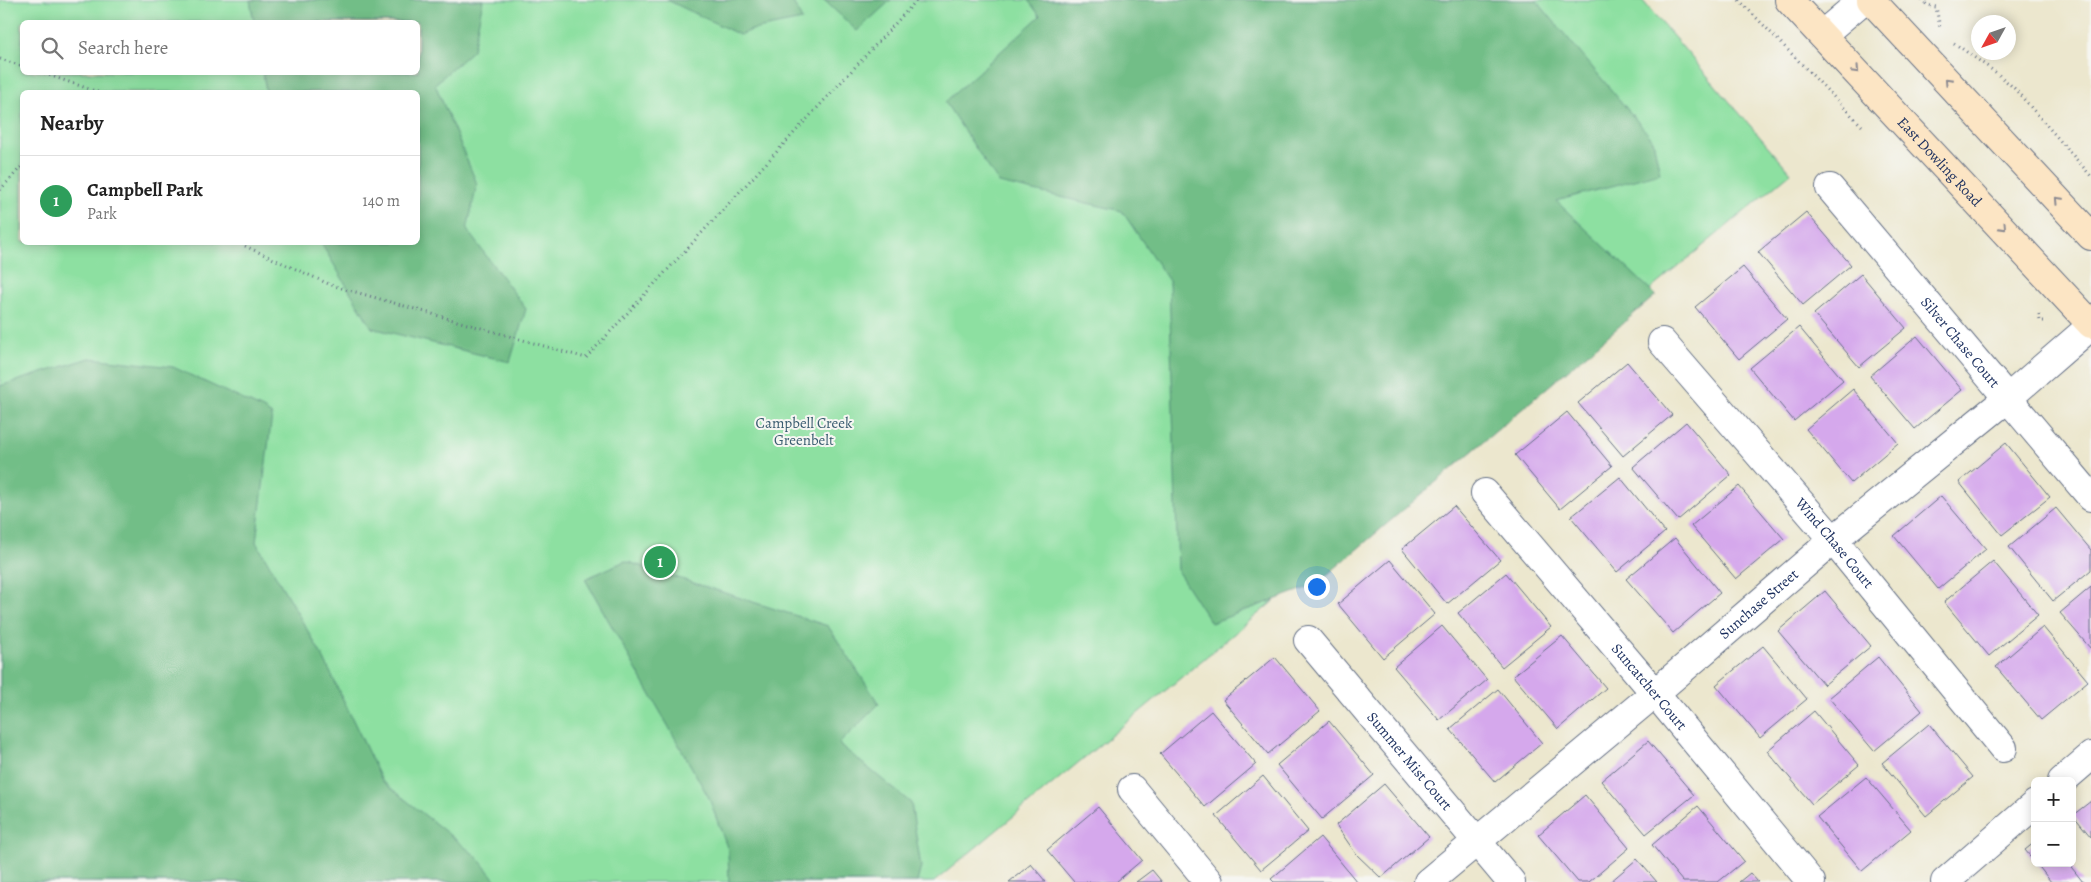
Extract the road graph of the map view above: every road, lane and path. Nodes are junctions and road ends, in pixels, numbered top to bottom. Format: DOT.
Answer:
graph roads {
  1 [pos="917,0"];
  2 [pos="1789,0"];
  3 [pos="1863,0"];
  4 [pos="1871,0"];
  5 [pos="1922,0"];
  6 [pos="1823,34"];
  7 [pos="1943,36"];
  8 [pos="1948,39"];
  9 [pos="0,59"];
  10 [pos="20,65"];
  11 [pos="49,75"];
  12 [pos="92,90"];
  13 [pos="20,168"];
  14 [pos="2091,176"];
  15 [pos="1830,188"];
  16 [pos="0,190"];
  17 [pos="2091,236"];
  18 [pos="245,245"];
  19 [pos="2091,325"];
  20 [pos="1662,342"];
  21 [pos="2008,398"];
  22 [pos="1485,493"];
  23 [pos="2091,496"];
  24 [pos="1833,540"];
  25 [pos="1308,640"];
  26 [pos="1655,693"];
  27 [pos="2003,748"];
  28 [pos="2091,756"];
  29 [pos="2067,777"];
  30 [pos="1132,790"];
  31 [pos="2031,807"];
  32 [pos="1476,840"];
  33 [pos="1209,882"];
  34 [pos="1428,882"];
  35 [pos="1511,882"];
  36 [pos="1811,882"];
  37 [pos="1945,882"];
  1 -- 18 [label="path"];
  2 -- 6 [label="main road, East Dowling Road"];
  3 -- 6 [label="street"];
  17 -- 4 [label="main road, one-way"];
  5 -- 7 [label="path"];
  6 -- 19 [label="main road, East Dowling Road, one-way"];
  8 -- 14 [label="path"];
  9 -- 10 [label="path"];
  11 -- 12 [label="path"];
  13 -- 16 [label="path"];
  15 -- 21 [label="street, Silver Chase Court"];
  19 -- 21 [label="street, Sunchase Street"];
  20 -- 24 [label="street, Wind Chase Court"];
  21 -- 23 [label="street, Silver Chase Court"];
  21 -- 24 [label="street, Sunchase Street"];
  22 -- 26 [label="street, Suncatcher Court"];
  24 -- 26 [label="street, Sunchase Street"];
  24 -- 27 [label="street, Wind Chase Court"];
  25 -- 32 [label="street, Summer Mist Court"];
  26 -- 32 [label="street, Sunchase Street"];
  26 -- 36 [label="street, Suncatcher Court"];
  28 -- 29 [label="street"];
  30 -- 33 [label="street"];
  31 -- 37 [label="street"];
  32 -- 34 [label="street, Sunchase Street"];
  32 -- 35 [label="street, Summer Mist Court"];
}
